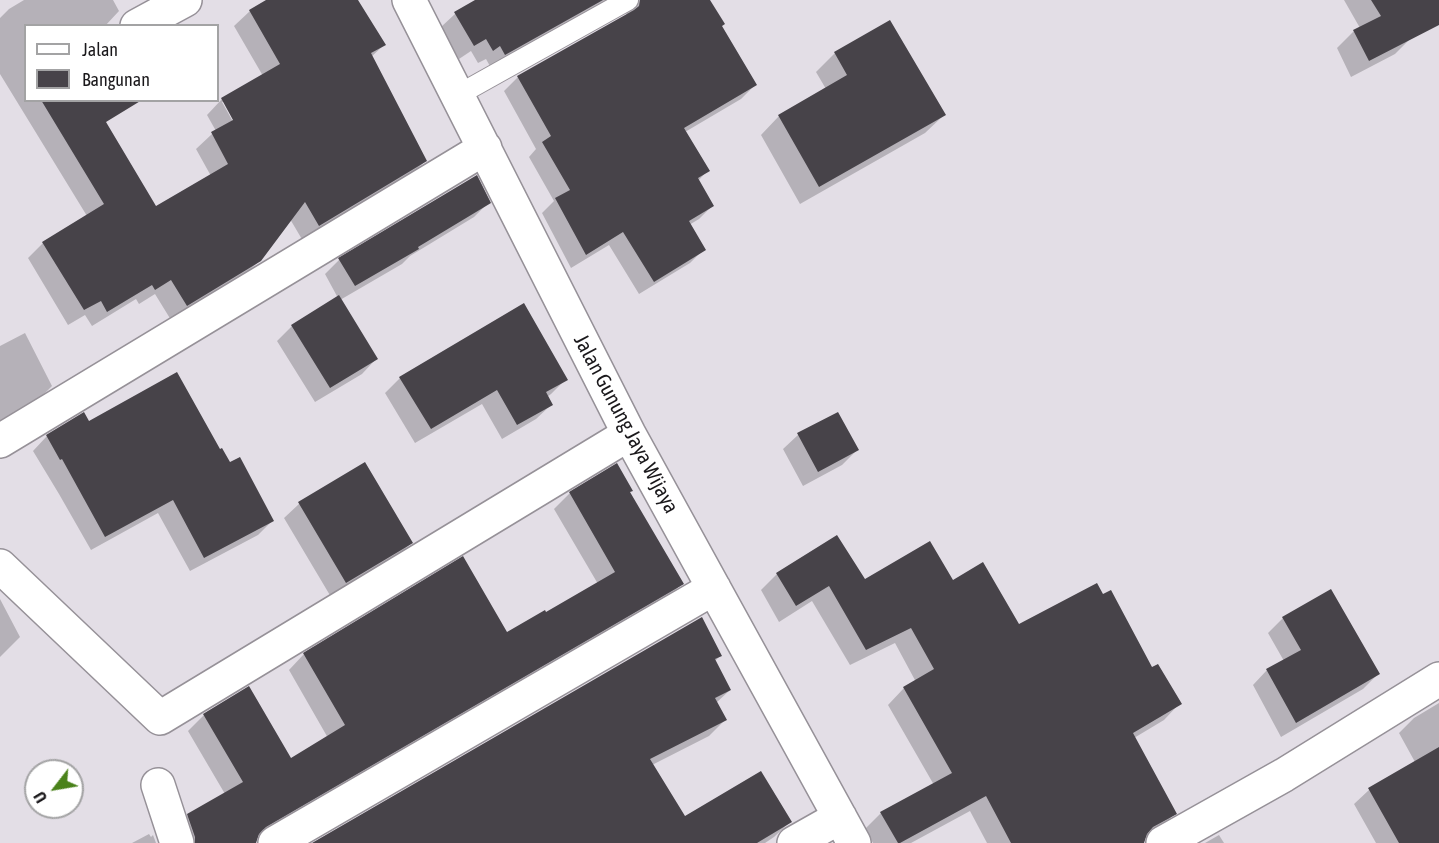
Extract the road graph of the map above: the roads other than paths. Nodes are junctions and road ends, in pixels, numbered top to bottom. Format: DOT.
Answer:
graph roads {
  1 [pos="185,0"];
  2 [pos="409,0"];
  3 [pos="628,0"];
  4 [pos="141,24"];
  5 [pos="458,96"];
  6 [pos="485,148"];
  7 [pos="630,434"];
  8 [pos="0,441"];
  9 [pos="0,566"];
  10 [pos="714,588"];
  11 [pos="1439,679"];
  12 [pos="158,785"];
  13 [pos="847,830"];
  14 [pos="177,843"];
  15 [pos="275,843"];
  16 [pos="794,843"];
  17 [pos="1162,843"];
  1 -- 4 [label="street"];
  2 -- 5 [label="street, Jalan Gunung Jaya Wijaya"];
  3 -- 5 [label="lane"];
  5 -- 6 [label="street, Jalan Gunung Jaya Wijaya"];
  6 -- 7 [label="street, Jalan Gunung Jaya Wijaya"];
  6 -- 8 [label="street"];
  7 -- 9 [label="street"];
  7 -- 10 [label="street, Jalan Gunung Jaya Wijaya"];
  10 -- 13 [label="street, Jalan Gunung Jaya Wijaya"];
  10 -- 15 [label="street"];
  11 -- 17 [label="street"];
  12 -- 14 [label="street"];
  13 -- 16 [label="street"];
}
